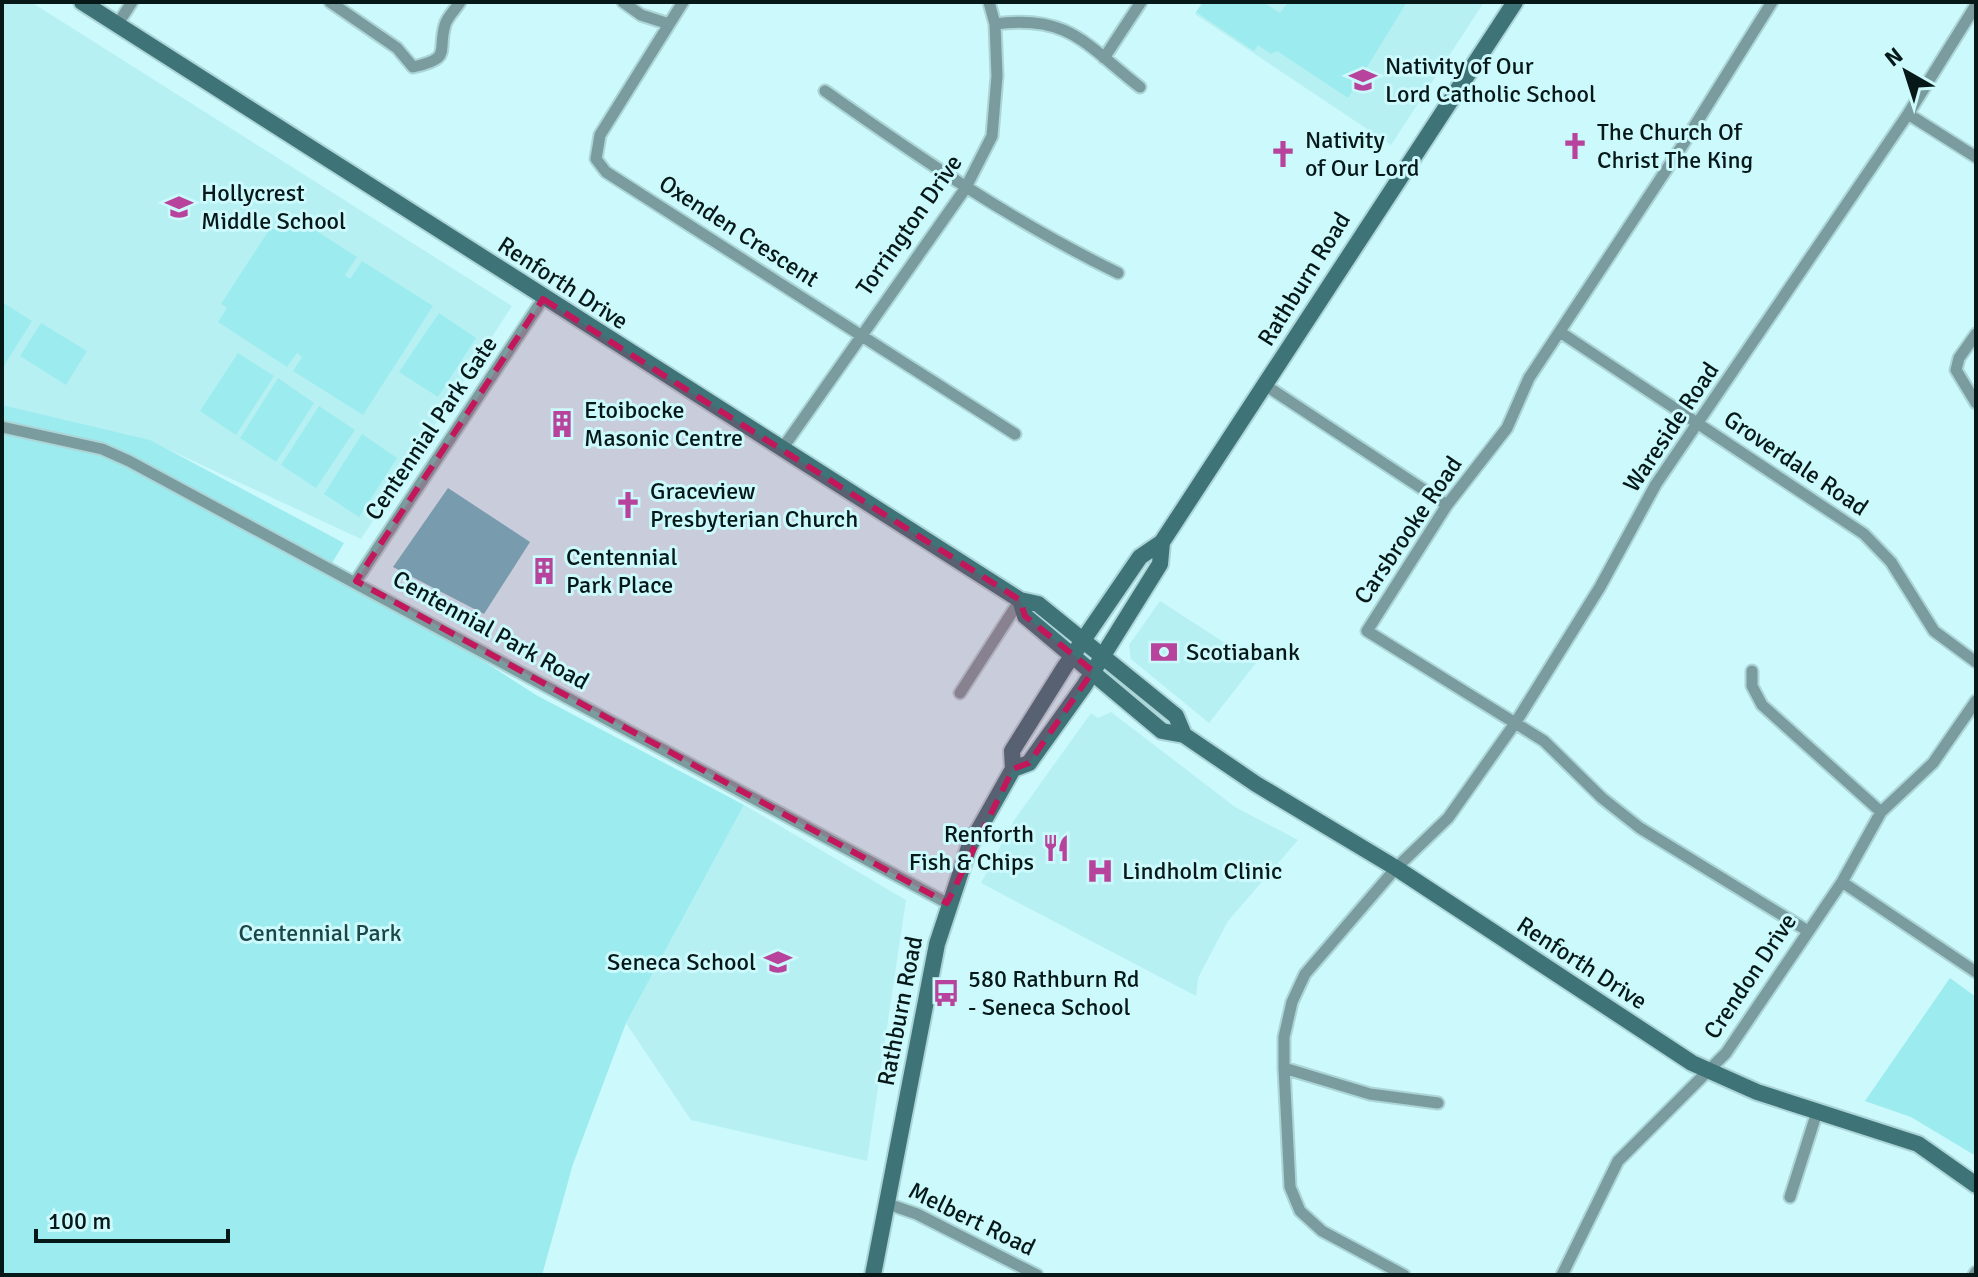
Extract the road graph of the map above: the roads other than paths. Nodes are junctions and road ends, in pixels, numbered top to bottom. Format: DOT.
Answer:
graph roads {
  1 [pos="82,2"];
  2 [pos="132,2"];
  3 [pos="330,2"];
  4 [pos="460,2"];
  5 [pos="623,2"];
  6 [pos="683,2"];
  7 [pos="989,2"];
  8 [pos="1141,2"];
  9 [pos="1515,2"];
  10 [pos="1772,2"];
  11 [pos="1971,5"];
  12 [pos="669,24"];
  13 [pos="995,24"];
  14 [pos="117,25"];
  15 [pos="1104,58"];
  16 [pos="1140,87"];
  17 [pos="825,91"];
  18 [pos="1908,114"];
  19 [pos="1976,157"];
  20 [pos="965,189"];
  21 [pos="1118,273"];
  22 [pos="543,299"];
  23 [pos="1560,332"];
  24 [pos="1976,334"];
  25 [pos="860,335"];
  26 [pos="1265,385"];
  27 [pos="1976,403"];
  28 [pos="1696,423"];
  29 [pos="2,427"];
  30 [pos="1015,434"];
  31 [pos="782,449"];
  32 [pos="1447,505"];
  33 [pos="1162,542"];
  34 [pos="356,581"];
  35 [pos="1020,600"];
  36 [pos="1084,640"];
  37 [pos="1073,654"];
  38 [pos="1103,655"];
  39 [pos="1976,662"];
  40 [pos="1093,671"];
  41 [pos="1752,671"];
  42 [pos="960,693"];
  43 [pos="1976,701"];
  44 [pos="1516,722"];
  45 [pos="1184,735"];
  46 [pos="1013,769"];
  47 [pos="1881,812"];
  48 [pos="1396,868"];
  49 [pos="1842,882"];
  50 [pos="947,903"];
  51 [pos="1808,931"];
  52 [pos="1975,970"];
  53 [pos="1284,1068"];
  54 [pos="1710,1071"];
  55 [pos="1438,1103"];
  56 [pos="1817,1112"];
  57 [pos="1976,1185"];
  58 [pos="1790,1197"];
  59 [pos="888,1204"];
  60 [pos="873,1275"];
  61 [pos="1037,1275"];
  62 [pos="1404,1275"];
  63 [pos="1562,1275"];
  1 -- 14 [label="main road, Renforth Drive"];
  2 -- 14 [label="street"];
  3 -- 4 [label="street"];
  5 -- 12 [label="street"];
  6 -- 12 [label="street, Oxenden Crescent"];
  7 -- 13 [label="street, Torrington Drive"];
  8 -- 15 [label="street"];
  9 -- 26 [label="main road, Rathburn Road"];
  10 -- 23 [label="street, Carsbrooke Road"];
  11 -- 18 [label="street, Wareside Road"];
  12 -- 25 [label="street, Oxenden Crescent"];
  13 -- 15 [label="street"];
  13 -- 20 [label="street, Torrington Drive"];
  14 -- 22 [label="main road, Renforth Drive"];
  15 -- 16 [label="street"];
  17 -- 20 [label="street"];
  18 -- 19 [label="street"];
  18 -- 28 [label="street, Wareside Road"];
  20 -- 21 [label="street"];
  20 -- 25 [label="street, Torrington Drive"];
  22 -- 31 [label="main road, Renforth Drive"];
  22 -- 34 [label="street, Centennial Park Gate"];
  23 -- 28 [label="street, Groverdale Road"];
  23 -- 32 [label="street, Carsbrooke Road"];
  24 -- 27 [label="street"];
  25 -- 30 [label="street, Oxenden Crescent"];
  25 -- 31 [label="street, Torrington Drive"];
  26 -- 32 [label="street"];
  26 -- 33 [label="main road, Rathburn Road"];
  28 -- 39 [label="street, Groverdale Road"];
  28 -- 44 [label="street, Wareside Road"];
  29 -- 34 [label="street, Centennial Park Road"];
  31 -- 35 [label="main road, Renforth Drive"];
  32 -- 44 [label="street, Carsbrooke Road"];
  33 -- 36 [label="main road, Rathburn Road"];
  33 -- 38 [label="main road, Rathburn Road"];
  34 -- 50 [label="street, Centennial Park Road"];
  35 -- 36 [label="main road, Renforth Drive"];
  35 -- 37 [label="main road, Renforth Drive"];
  35 -- 42 [label="street"];
  36 -- 37 [label="main road, Rathburn Road"];
  36 -- 38 [label="main road, Renforth Drive"];
  37 -- 40 [label="main road, Renforth Drive"];
  37 -- 46 [label="main road, Rathburn Road"];
  38 -- 40 [label="main road, Rathburn Road"];
  38 -- 45 [label="main road, Renforth Drive"];
  40 -- 45 [label="main road, Renforth Drive"];
  40 -- 46 [label="main road, Rathburn Road"];
  41 -- 47 [label="street"];
  43 -- 47 [label="street, Crendon Drive"];
  44 -- 48 [label="street, Wareside Road"];
  44 -- 51 [label="street, Carsbrooke Road"];
  45 -- 48 [label="main road, Renforth Drive"];
  46 -- 50 [label="main road, Rathburn Road"];
  47 -- 49 [label="street, Crendon Drive"];
  48 -- 53 [label="street, Wareside Road"];
  48 -- 54 [label="main road, Renforth Drive"];
  49 -- 51 [label="street, Crendon Drive"];
  49 -- 52 [label="street"];
  50 -- 59 [label="main road, Rathburn Road"];
  51 -- 54 [label="street, Crendon Drive"];
  53 -- 55 [label="street"];
  53 -- 62 [label="street, Wareside Road"];
  54 -- 56 [label="main road, Renforth Drive"];
  54 -- 63 [label="street, Crendon Drive"];
  56 -- 57 [label="main road, Renforth Drive"];
  56 -- 58 [label="street"];
  59 -- 60 [label="main road, Rathburn Road"];
  59 -- 61 [label="street, Melbert Road"];
}
